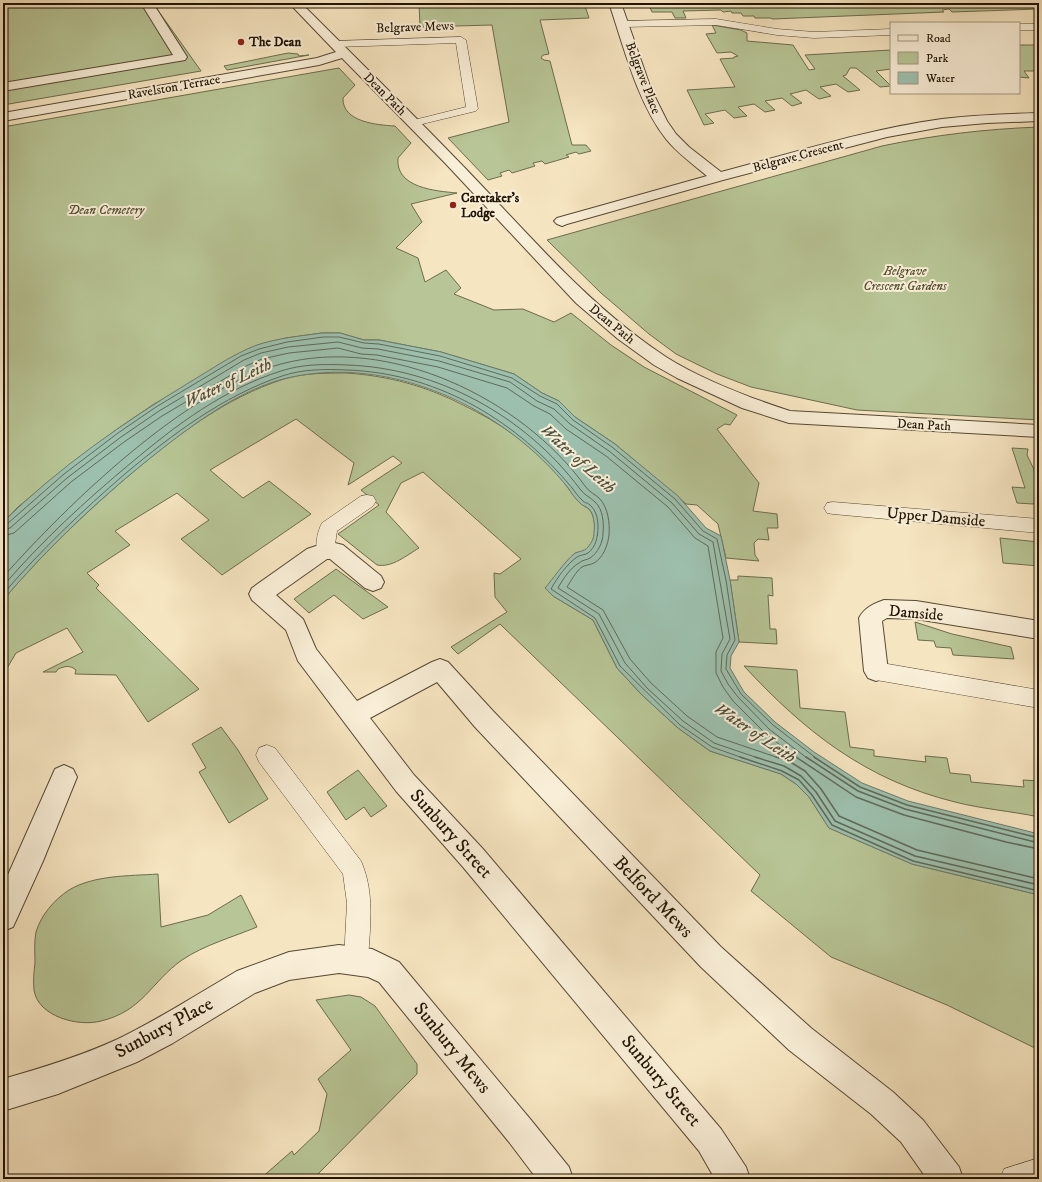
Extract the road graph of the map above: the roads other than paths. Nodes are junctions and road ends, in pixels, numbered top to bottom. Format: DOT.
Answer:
graph roads {
  1 [pos="154,3"];
  2 [pos="295,3"];
  3 [pos="615,3"];
  4 [pos="623,24"];
  5 [pos="1020,27"];
  6 [pos="1039,27"];
  7 [pos="890,32"];
  8 [pos="340,49"];
  9 [pos="3,87"];
  10 [pos="3,117"];
  11 [pos="1039,117"];
  12 [pos="414,123"];
  13 [pos="718,177"];
  14 [pos="562,221"];
  15 [pos="1039,432"];
  16 [pos="367,501"];
  17 [pos="833,508"];
  18 [pos="1039,526"];
  19 [pos="325,551"];
  20 [pos="373,582"];
  21 [pos="1039,630"];
  22 [pos="876,671"];
  23 [pos="1039,699"];
  24 [pos="354,714"];
  25 [pos="266,755"];
  26 [pos="64,777"];
  27 [pos="3,918"];
  28 [pos="323,960"];
  29 [pos="356,960"];
  30 [pos="3,1095"];
  31 [pos="1039,1172"];
  32 [pos="557,1179"];
  33 [pos="734,1179"];
  34 [pos="947,1179"];
  35 [pos="1014,1179"];
  1 -- 9 [label="street"];
  2 -- 8 [label="street, Dean Path"];
  3 -- 4 [label="street, Belgrave Place"];
  4 -- 7 [label="lane"];
  4 -- 13 [label="street, Belgrave Place"];
  5 -- 6 [label="lane"];
  8 -- 10 [label="street, Ravelston Terrace"];
  8 -- 12 [label="street, Dean Path"];
  8 -- 12 [label="lane, Belgrave Mews"];
  11 -- 13 [label="street, Belgrave Crescent"];
  12 -- 15 [label="street, Dean Path"];
  13 -- 14 [label="street, Belgrave Crescent"];
  16 -- 19 [label="lane"];
  17 -- 18 [label="lane, Upper Damside"];
  19 -- 20 [label="street"];
  19 -- 24 [label="street, Sunbury Street"];
  21 -- 22 [label="street, Damside"];
  22 -- 23 [label="lane, Damside"];
  24 -- 33 [label="street, Sunbury Street"];
  24 -- 34 [label="street, Belford Mews"];
  25 -- 29 [label="lane"];
  26 -- 27 [label="street"];
  28 -- 29 [label="street, Sunbury Mews"];
  28 -- 30 [label="street, Sunbury Place"];
  29 -- 32 [label="street, Sunbury Mews"];
  31 -- 35 [label="lane"];
}
